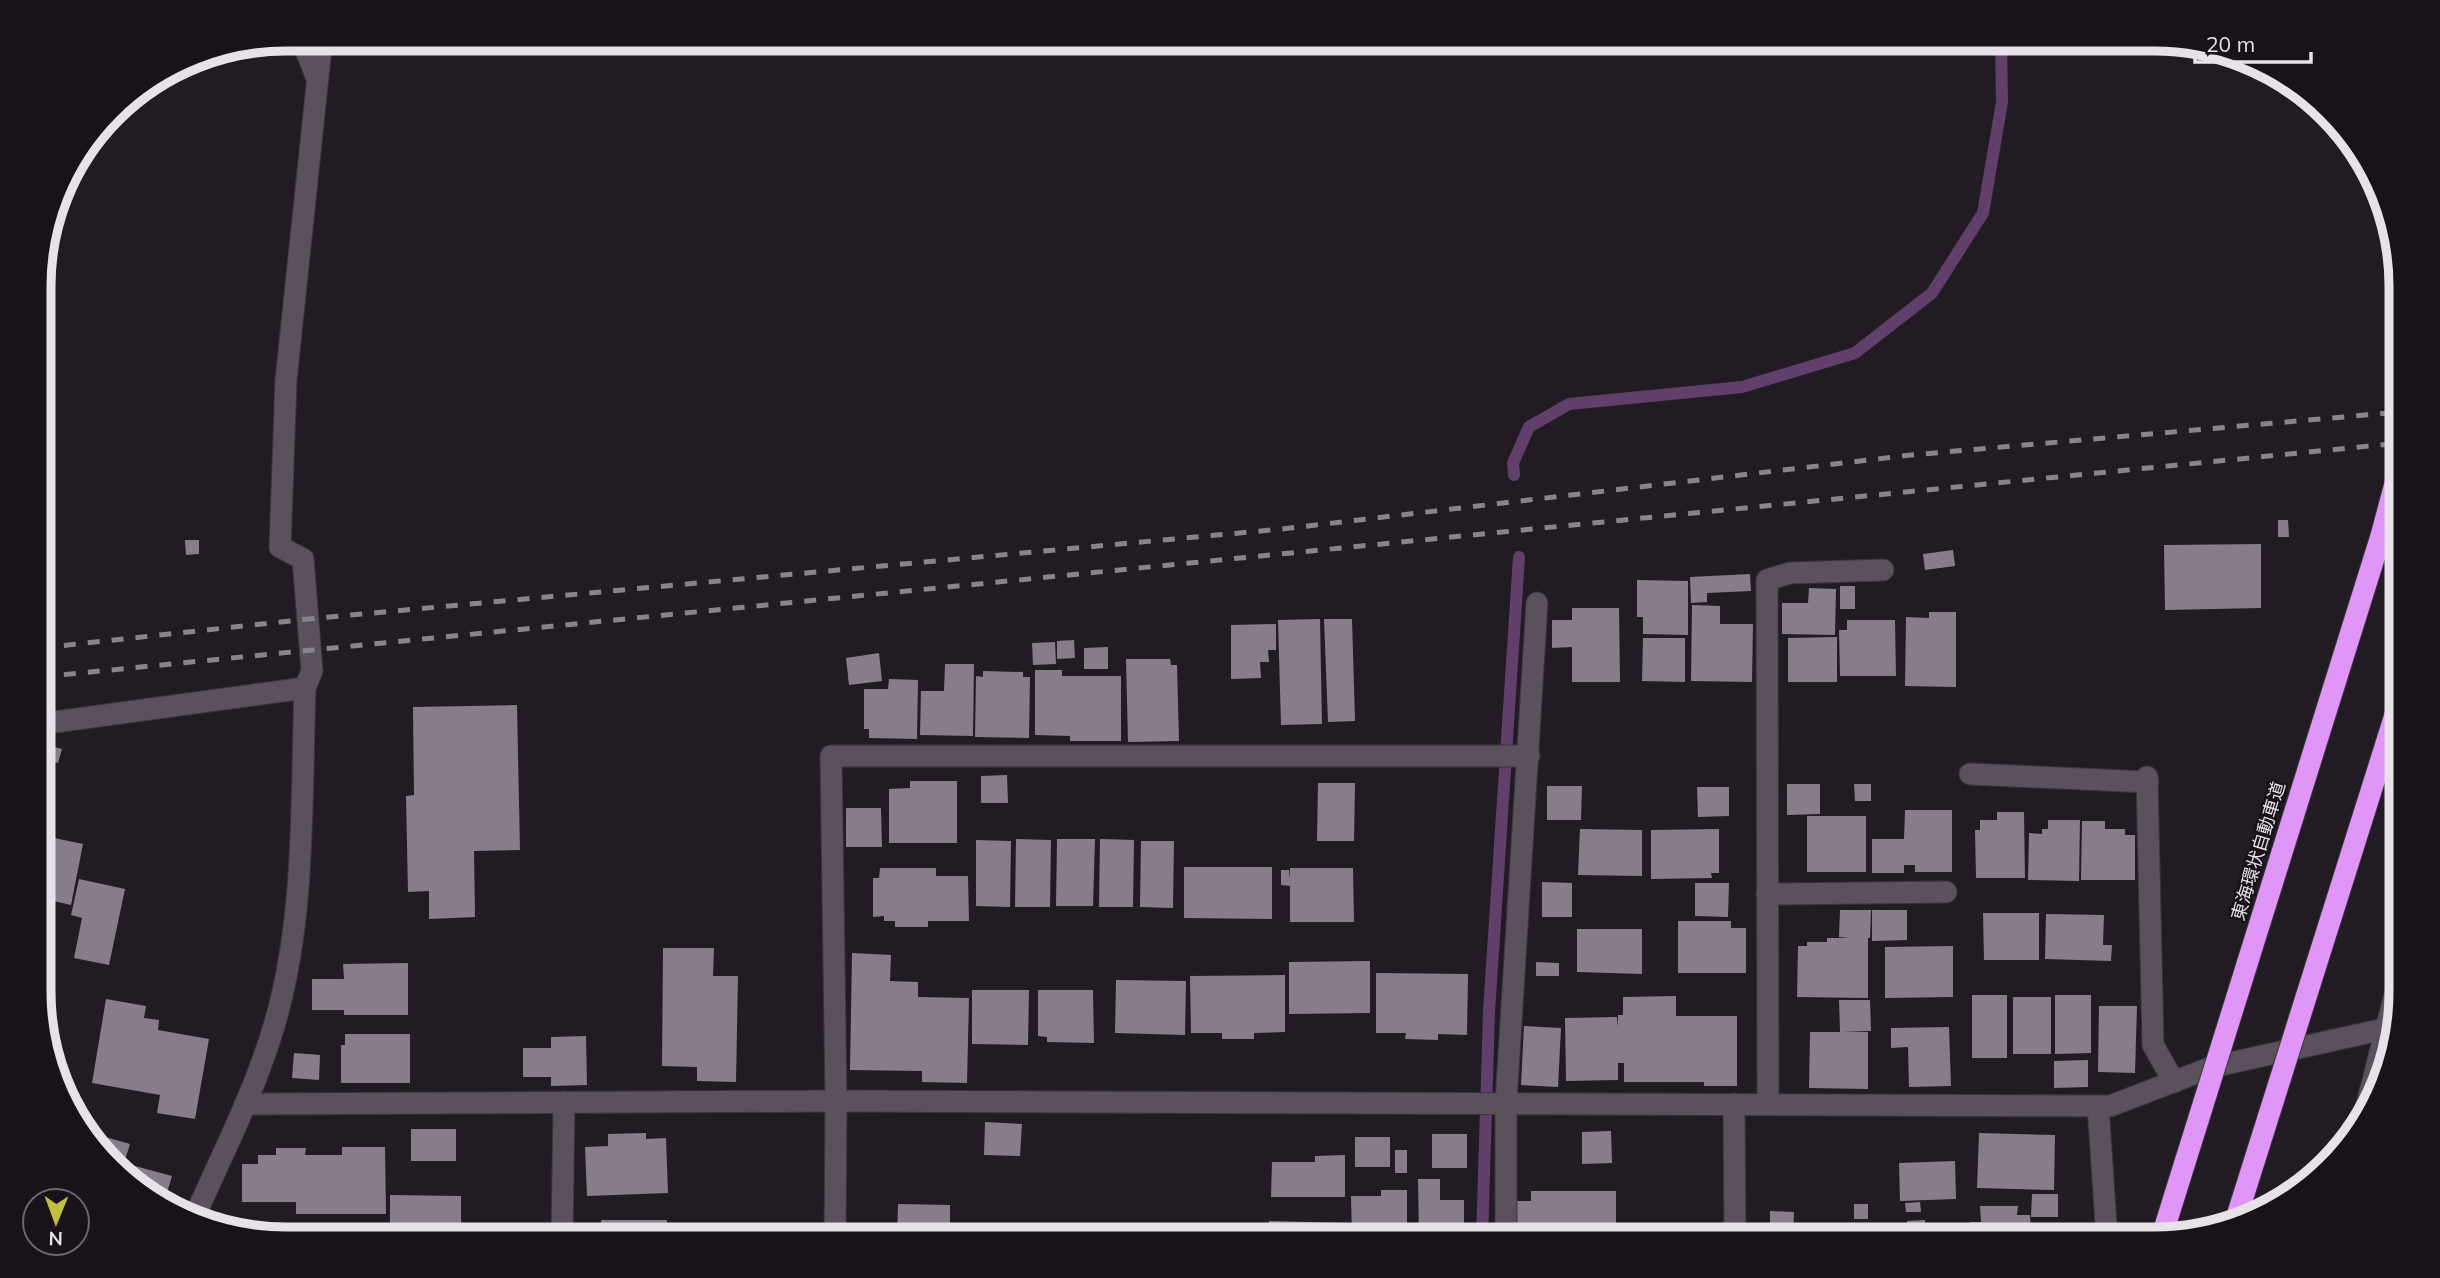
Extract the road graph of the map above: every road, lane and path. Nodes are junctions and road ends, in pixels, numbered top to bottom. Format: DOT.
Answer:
graph roads {
  1 [pos="306,51"];
  2 [pos="320,51"];
  3 [pos="317,76"];
  4 [pos="2389,506"];
  5 [pos="2389,511"];
  6 [pos="2381,536"];
  7 [pos="1883,570"];
  8 [pos="1537,603"];
  9 [pos="305,688"];
  10 [pos="51,723"];
  11 [pos="2389,734"];
  12 [pos="1529,756"];
  13 [pos="1970,774"];
  14 [pos="1946,892"];
  15 [pos="1767,894"];
  16 [pos="2386,1029"];
  17 [pos="2174,1082"];
  18 [pos="836,1101"];
  19 [pos="564,1102"];
  20 [pos="1506,1103"];
  21 [pos="245,1104"];
  22 [pos="1734,1104"];
  23 [pos="1768,1104"];
  24 [pos="2098,1106"];
  25 [pos="198,1210"];
  26 [pos="2238,1211"];
  27 [pos="562,1227"];
  28 [pos="835,1227"];
  29 [pos="1506,1227"];
  30 [pos="1735,1227"];
  31 [pos="2106,1227"];
  32 [pos="2165,1227"];
  1 -- 3 [label="street"];
  2 -- 3 [label="street"];
  3 -- 9 [label="street"];
  4 -- 6 [label="highway"];
  5 -- 6 [label="highway, 東海環状自動車道"];
  6 -- 32 [label="highway, 東海環状自動車道, bridge"];
  7 -- 15 [label="street"];
  8 -- 12 [label="street"];
  9 -- 10 [label="street"];
  9 -- 21 [label="street"];
  11 -- 26 [label="highway, bridge"];
  12 -- 18 [label="street"];
  12 -- 20 [label="street"];
  13 -- 17 [label="street"];
  14 -- 15 [label="street"];
  15 -- 23 [label="street"];
  16 -- 17 [label="street"];
  17 -- 24 [label="street"];
  18 -- 19 [label="street"];
  18 -- 20 [label="street"];
  18 -- 28 [label="street"];
  19 -- 21 [label="street"];
  19 -- 27 [label="street"];
  20 -- 22 [label="street"];
  20 -- 29 [label="street"];
  21 -- 25 [label="street"];
  22 -- 23 [label="street"];
  22 -- 30 [label="street"];
  23 -- 24 [label="street"];
  24 -- 31 [label="street"];
}
